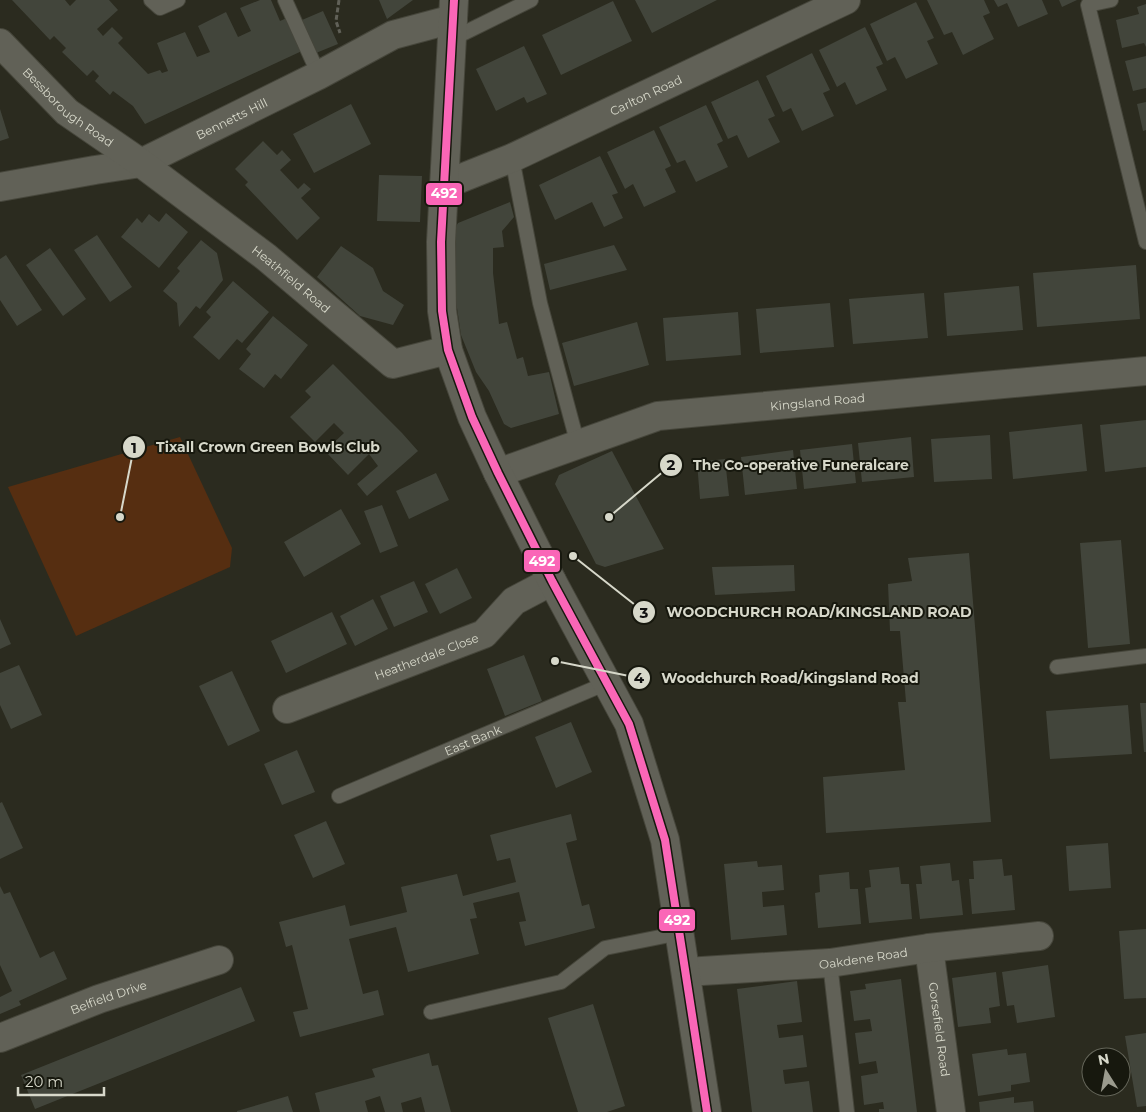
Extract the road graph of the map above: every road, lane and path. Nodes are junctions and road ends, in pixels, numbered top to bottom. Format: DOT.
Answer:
graph roads {
  1 [pos="151,0"];
  2 [pos="178,0"];
  3 [pos="285,0"];
  4 [pos="531,0"];
  5 [pos="846,0"];
  6 [pos="1111,0"];
  7 [pos="453,19"];
  8 [pos="3,52"];
  9 [pos="319,75"];
  10 [pos="512,158"];
  11 [pos="141,163"];
  12 [pos="444,185"];
  13 [pos="0,187"];
  14 [pos="1146,242"];
  15 [pos="448,350"];
  16 [pos="1146,371"];
  17 [pos="578,444"];
  18 [pos="498,473"];
  19 [pos="552,581"];
  20 [pos="1146,656"];
  21 [pos="1056,667"];
  22 [pos="607,683"];
  23 [pos="287,709"];
  24 [pos="339,796"];
  25 [pos="680,934"];
  26 [pos="1039,936"];
  27 [pos="929,948"];
  28 [pos="219,960"];
  29 [pos="830,963"];
  30 [pos="686,972"];
  31 [pos="431,1012"];
  32 [pos="0,1038"];
  33 [pos="707,1112"];
  34 [pos="847,1112"];
  35 [pos="951,1112"];
  1 -- 2 [label="lane"];
  3 -- 9 [label="lane"];
  4 -- 7 [label="lane"];
  5 -- 10 [label="street, Carlton Road"];
  6 -- 14 [label="lane"];
  7 -- 9 [label="street, Bennetts Hill"];
  7 -- 12 [label="street"];
  8 -- 11 [label="street, Bessborough Road"];
  9 -- 11 [label="street, Bennetts Hill"];
  10 -- 12 [label="street, Carlton Road"];
  10 -- 17 [label="lane"];
  11 -- 13 [label="street, Bennetts Hill"];
  11 -- 15 [label="street, Heathfield Road"];
  12 -- 15 [label="street"];
  15 -- 18 [label="street"];
  16 -- 17 [label="street, Kingsland Road"];
  17 -- 18 [label="street, Kingsland Road"];
  18 -- 19 [label="street"];
  19 -- 22 [label="street"];
  19 -- 23 [label="street, Heatherdale Close"];
  20 -- 21 [label="lane"];
  22 -- 24 [label="lane, East Bank"];
  22 -- 25 [label="street"];
  25 -- 30 [label="street"];
  25 -- 31 [label="lane"];
  26 -- 27 [label="street, Oakdene Road"];
  27 -- 29 [label="street, Oakdene Road"];
  27 -- 35 [label="street, Gorsefield Road"];
  28 -- 32 [label="street, Belfield Drive"];
  29 -- 30 [label="street, Oakdene Road"];
  29 -- 34 [label="lane"];
  30 -- 33 [label="street"];
}
